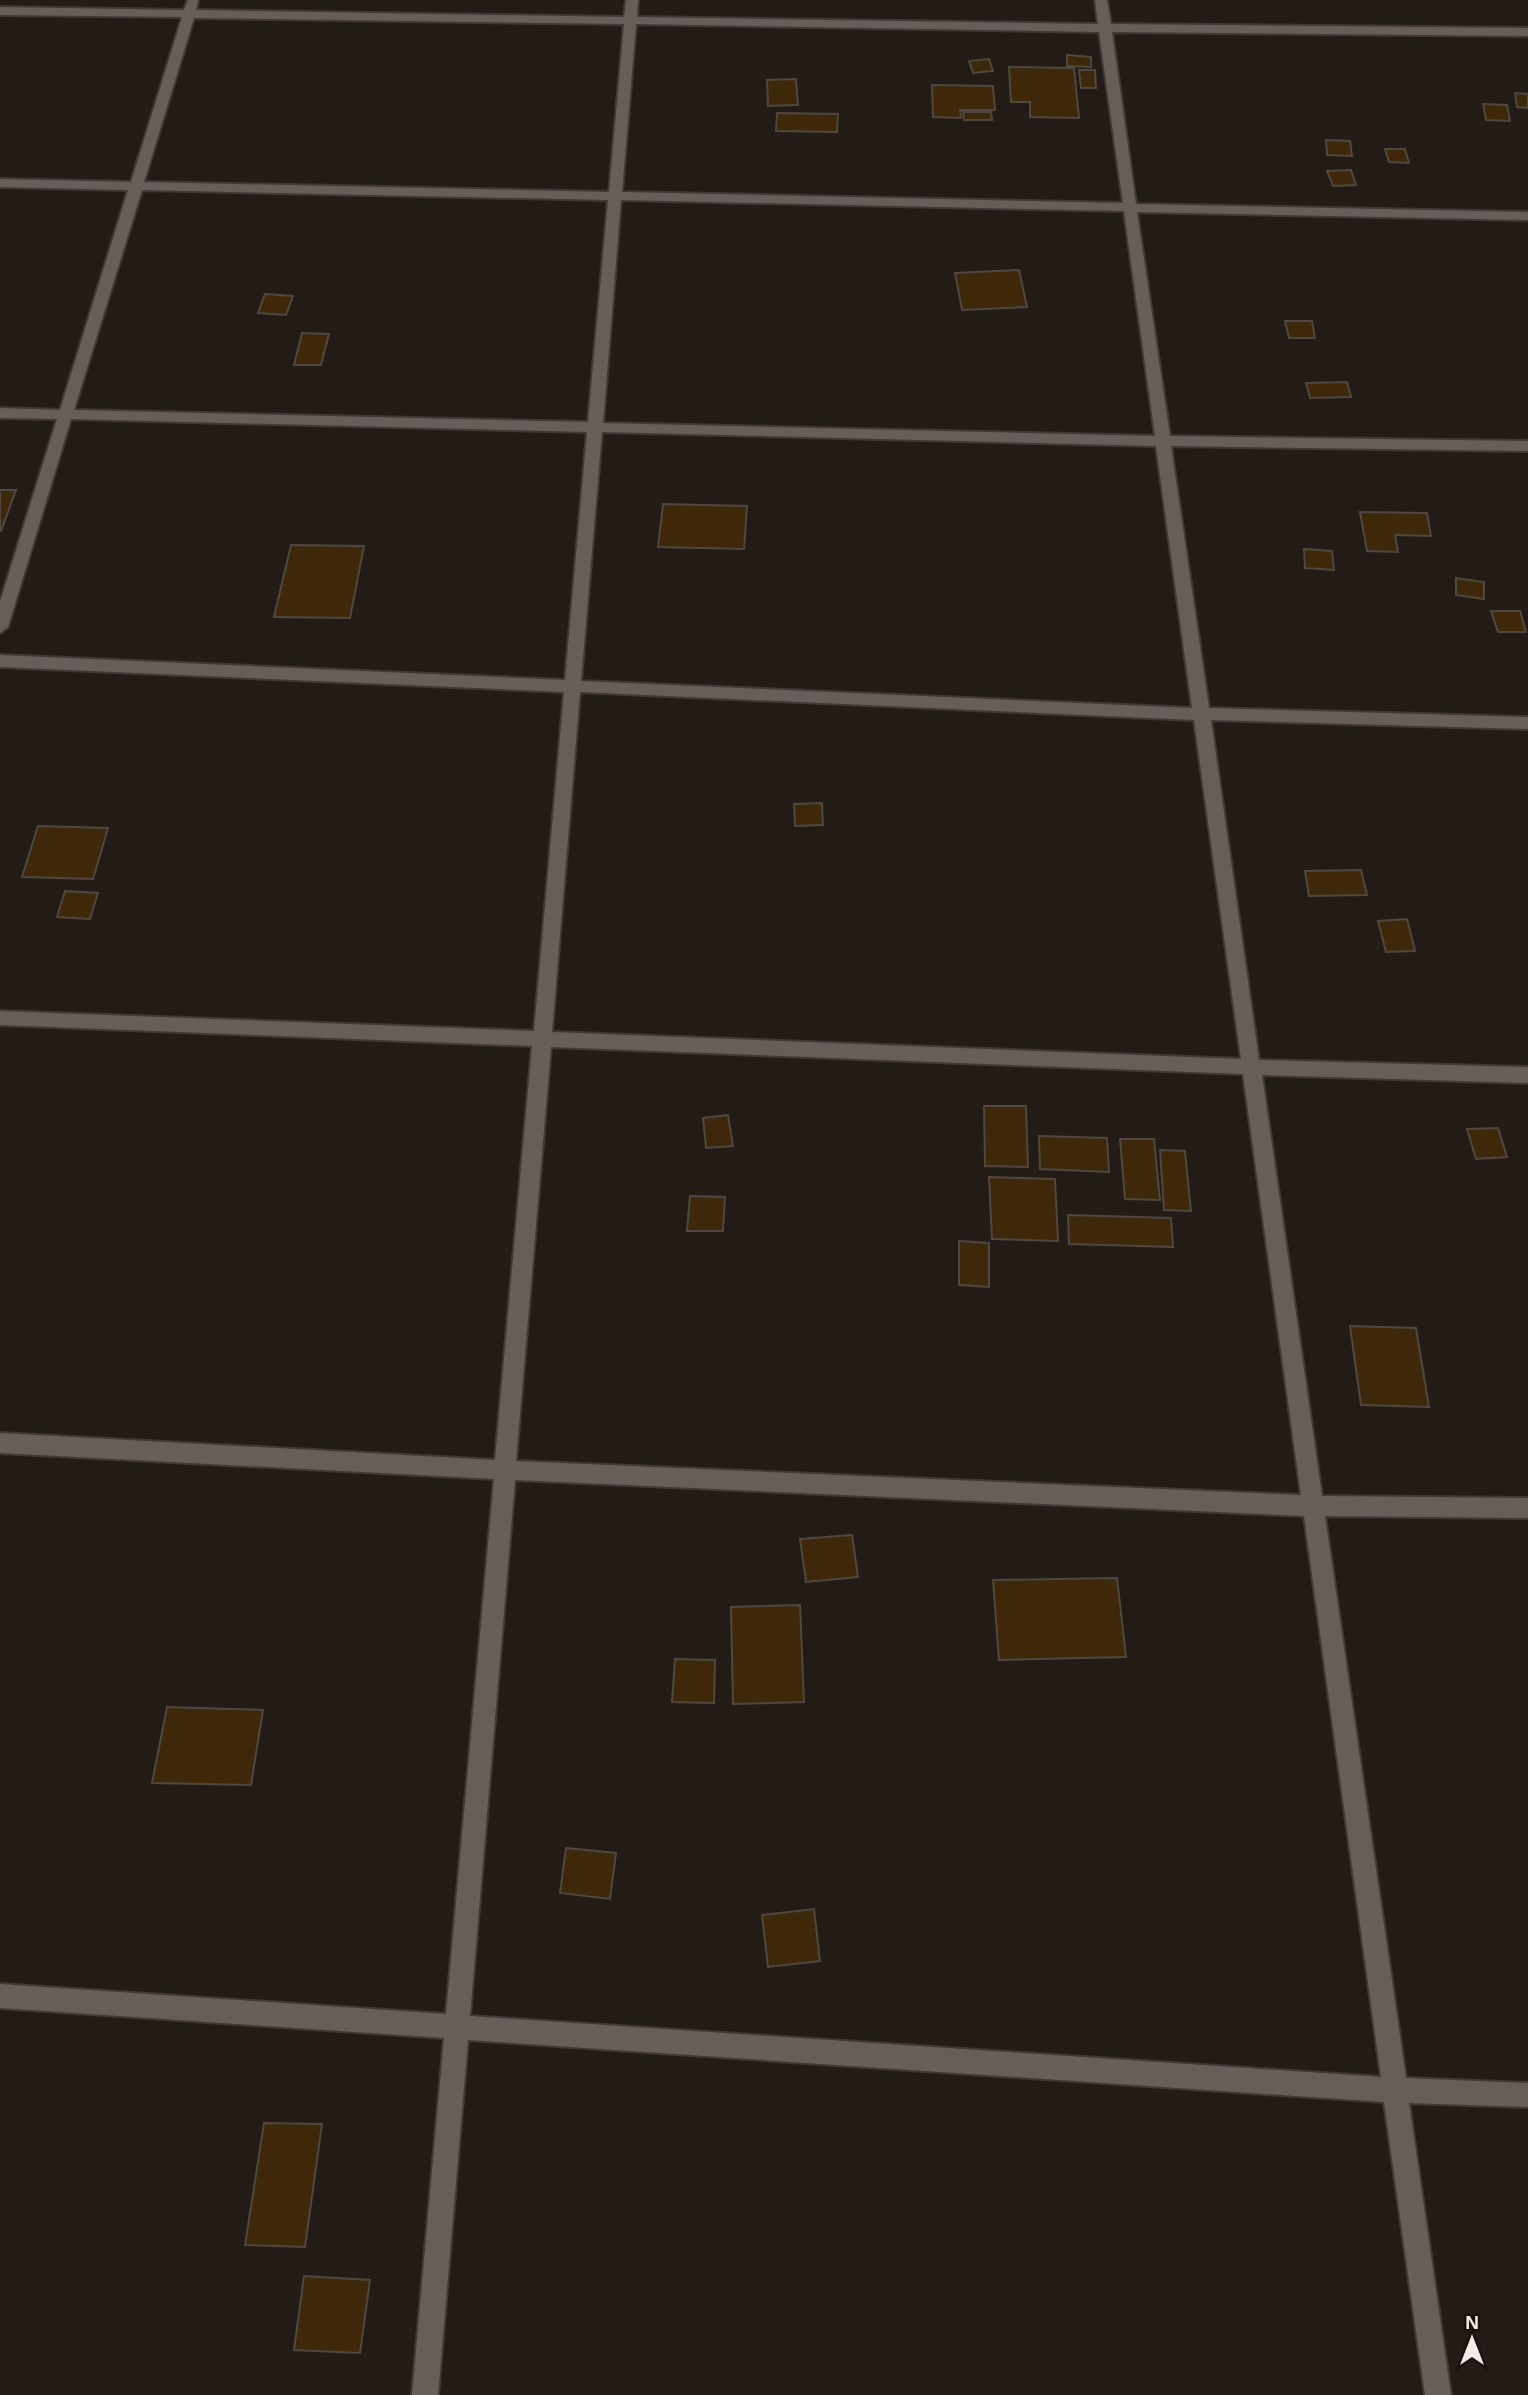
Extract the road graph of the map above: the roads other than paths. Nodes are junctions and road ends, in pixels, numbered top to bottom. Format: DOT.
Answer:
graph roads {
  1 [pos="632,0"];
  2 [pos="1101,0"];
  3 [pos="192,6"];
  4 [pos="0,11"];
  5 [pos="630,21"];
  6 [pos="1105,29"];
  7 [pos="1528,32"];
  8 [pos="0,183"];
  9 [pos="136,185"];
  10 [pos="615,196"];
  11 [pos="1130,208"];
  12 [pos="1528,216"];
  13 [pos="0,413"];
  14 [pos="66,414"];
  15 [pos="595,427"];
  16 [pos="1163,441"];
  17 [pos="1528,446"];
  18 [pos="0,627"];
  19 [pos="0,661"];
  20 [pos="572,688"];
  21 [pos="1202,714"];
  22 [pos="1528,723"];
  23 [pos="0,1018"];
  24 [pos="542,1039"];
  25 [pos="1252,1068"];
  26 [pos="1528,1075"];
  27 [pos="0,1443"];
  28 [pos="505,1470"];
  29 [pos="1313,1506"];
  30 [pos="1528,1508"];
  31 [pos="0,1996"];
  32 [pos="457,2025"];
  33 [pos="1395,2090"];
  34 [pos="1528,2095"];
  35 [pos="425,2395"];
  36 [pos="1438,2395"];
  1 -- 5 [label="street"];
  2 -- 6 [label="street"];
  3 -- 4 [label="street"];
  3 -- 5 [label="street"];
  3 -- 9 [label="street"];
  5 -- 6 [label="street"];
  5 -- 10 [label="street"];
  6 -- 7 [label="street"];
  6 -- 11 [label="street"];
  8 -- 9 [label="street"];
  9 -- 10 [label="street"];
  9 -- 14 [label="street"];
  10 -- 11 [label="street"];
  10 -- 15 [label="street"];
  11 -- 12 [label="street"];
  11 -- 16 [label="street"];
  13 -- 14 [label="street"];
  14 -- 15 [label="street"];
  14 -- 18 [label="street"];
  15 -- 16 [label="street"];
  15 -- 20 [label="street"];
  16 -- 17 [label="street"];
  16 -- 21 [label="street"];
  19 -- 20 [label="street"];
  20 -- 21 [label="street"];
  20 -- 24 [label="street"];
  21 -- 22 [label="street"];
  21 -- 25 [label="street"];
  23 -- 24 [label="street"];
  24 -- 25 [label="street"];
  24 -- 28 [label="street"];
  25 -- 26 [label="street"];
  25 -- 29 [label="street"];
  27 -- 28 [label="street"];
  28 -- 29 [label="street"];
  28 -- 32 [label="street"];
  29 -- 30 [label="street"];
  29 -- 33 [label="street"];
  31 -- 32 [label="street"];
  32 -- 33 [label="street"];
  32 -- 35 [label="street"];
  33 -- 34 [label="street"];
  33 -- 36 [label="street"];
}
